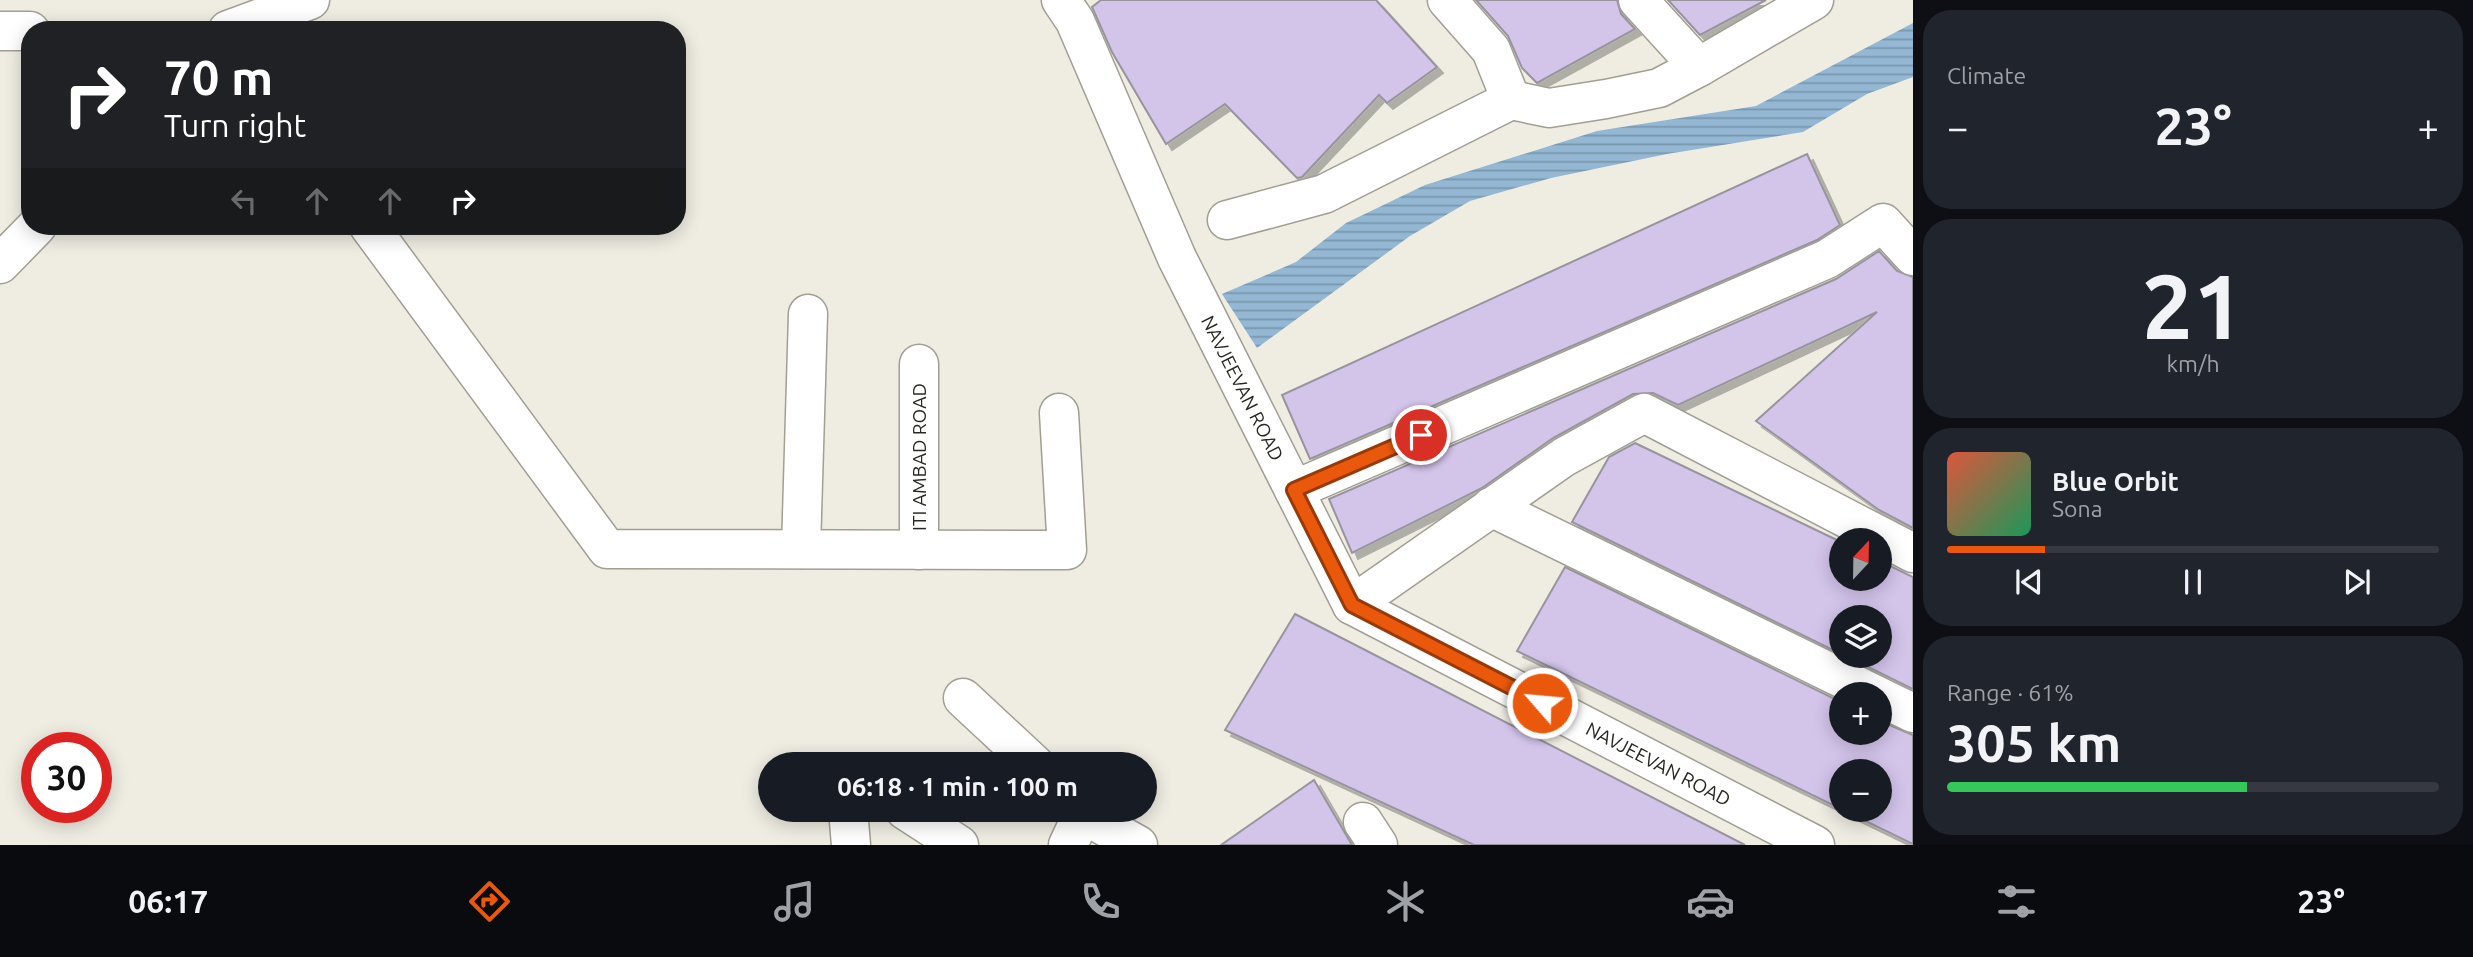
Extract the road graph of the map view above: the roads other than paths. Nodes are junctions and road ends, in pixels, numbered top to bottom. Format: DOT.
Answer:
graph roads {
  1 [pos="310,0"];
  2 [pos="1061,0"];
  3 [pos="1447,0"];
  4 [pos="1638,0"];
  5 [pos="1814,0"];
  6 [pos="253,21"];
  7 [pos="0,31"];
  8 [pos="21,31"];
  9 [pos="1699,67"];
  10 [pos="1511,100"];
  11 [pos="1227,219"];
  12 [pos="28,235"];
  13 [pos="376,235"];
  14 [pos="1913,256"];
  15 [pos="0,264"];
  16 [pos="808,314"];
  17 [pos="919,364"];
  18 [pos="1059,413"];
  19 [pos="1294,490"];
  20 [pos="1491,507"];
  21 [pos="801,549"];
  22 [pos="919,550"];
  23 [pos="1913,553"];
  24 [pos="1352,605"];
  25 [pos="1848,682"];
  26 [pos="963,698"];
  27 [pos="1892,703"];
  28 [pos="1913,713"];
  29 [pos="1021,752"];
  30 [pos="849,822"];
  31 [pos="924,822"];
  32 [pos="1079,822"];
  33 [pos="1097,822"];
  34 [pos="1773,835"];
  35 [pos="851,845"];
  36 [pos="959,845"];
  37 [pos="1068,845"];
  38 [pos="1138,845"];
  39 [pos="1815,845"];
  1 -- 6 [label="street"];
  2 -- 19 [label="street, NAVJEEVAN ROAD"];
  3 -- 10 [label="street"];
  4 -- 9 [label="street"];
  5 -- 9 [label="street"];
  7 -- 8 [label="street"];
  9 -- 10 [label="street"];
  10 -- 11 [label="street"];
  12 -- 15 [label="street"];
  13 -- 21 [label="street"];
  14 -- 19 [label="street"];
  16 -- 21 [label="street"];
  17 -- 22 [label="street, ITI AMBAD ROAD"];
  18 -- 22 [label="street"];
  19 -- 24 [label="street, NAVJEEVAN ROAD"];
  20 -- 23 [label="street"];
  20 -- 24 [label="street"];
  20 -- 25 [label="street"];
  21 -- 22 [label="street"];
  24 -- 34 [label="street, NAVJEEVAN ROAD"];
  26 -- 29 [label="street"];
  27 -- 28 [label="street"];
  30 -- 35 [label="street"];
  31 -- 36 [label="street"];
  32 -- 37 [label="street"];
  33 -- 38 [label="street"];
  34 -- 39 [label="street, NAVJEEVAN ROAD"];
}
